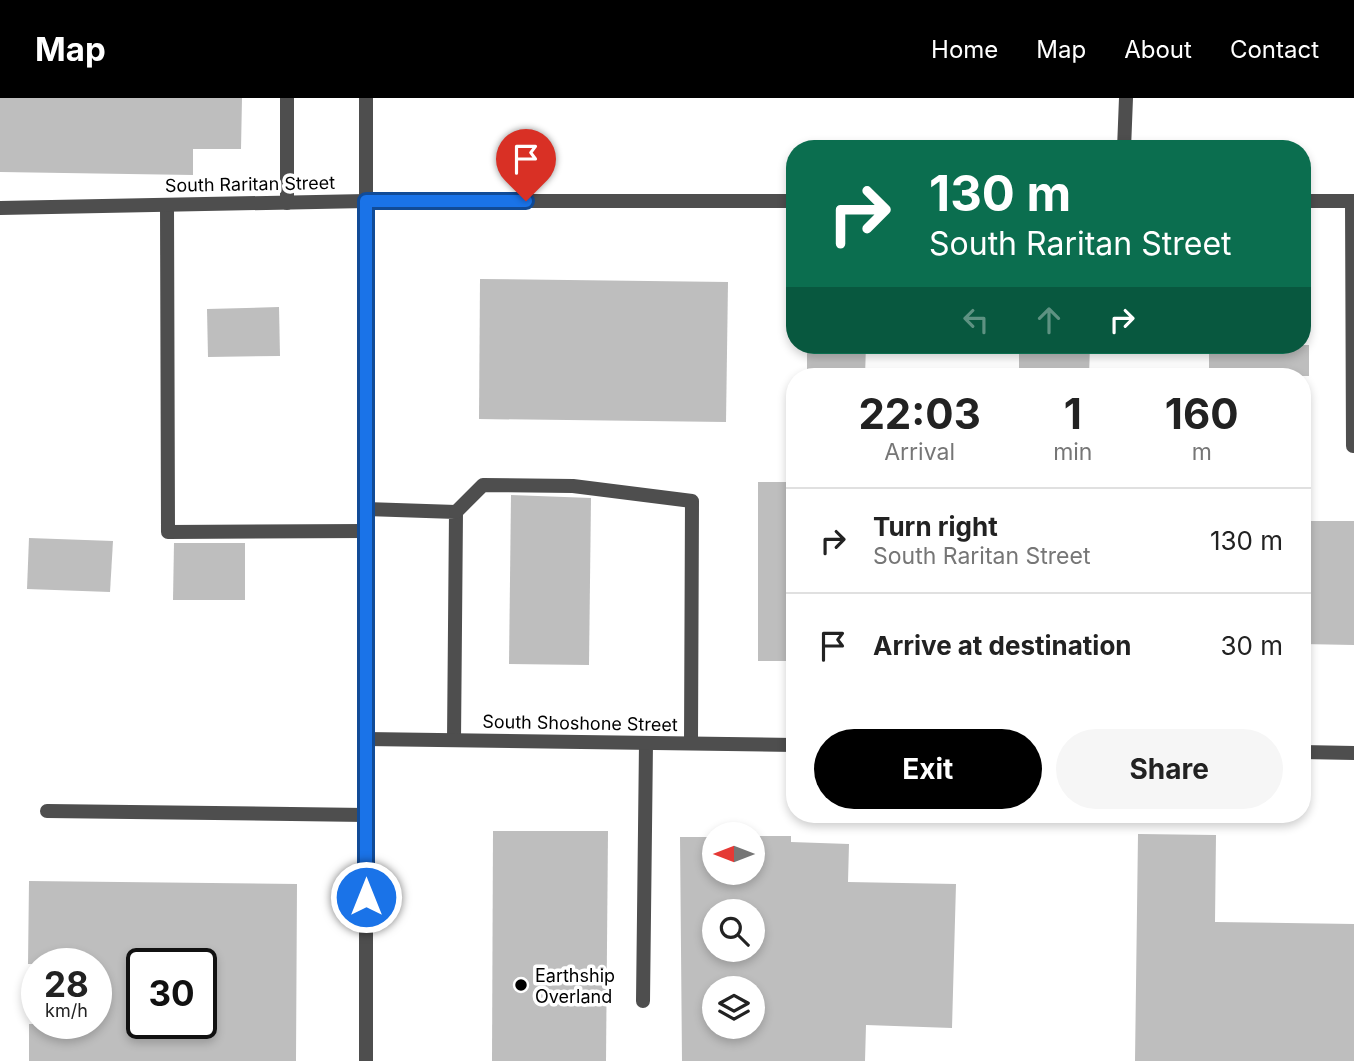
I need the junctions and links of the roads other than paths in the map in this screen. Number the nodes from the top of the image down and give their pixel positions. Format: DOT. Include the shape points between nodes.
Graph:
graph roads {
  1 [pos="287,98"];
  2 [pos="366,98"];
  3 [pos="1126,98"];
  4 [pos="1124,140"];
  5 [pos="366,201"];
  6 [pos="786,201"];
  7 [pos="1311,201"];
  8 [pos="1353,201"];
  9 [pos="287,202"];
  10 [pos="167,205"];
  11 [pos="0,208"];
  12 [pos="1353,446"];
  13 [pos="366,509"];
  14 [pos="456,512"];
  15 [pos="366,531"];
  16 [pos="366,739"];
  17 [pos="454,740"];
  18 [pos="646,743"];
  19 [pos="691,743"];
  20 [pos="786,745"];
  21 [pos="1311,752"];
  22 [pos="1354,752"];
  23 [pos="47,811"];
  24 [pos="366,815"];
  25 [pos="643,1001"];
  26 [pos="366,1061"];
  1 -- 9 [label="street"];
  2 -- 5 [label="street"];
  3 -- 4 [label="street"];
  5 -- 6 [label="street, South Raritan Street"];
  5 -- 9 [label="street, South Raritan Street"];
  5 -- 13 [label="street"];
  7 -- 8 [label="street"];
  8 -- 12 [label="street"];
  9 -- 10 [label="street, South Raritan Street"];
  10 -- 11 [label="street, South Raritan Street"];
  10 -- 15 [label="street" via="168,531"];
  13 -- 14 [label="street"];
  13 -- 15 [label="street"];
  14 -- 17 [label="street"];
  14 -- 19 [label="street" via="483,485 573,486 692,501"];
  15 -- 16 [label="street"];
  16 -- 17 [label="street, South Shoshone Street"];
  16 -- 24 [label="street"];
  17 -- 18 [label="street, South Shoshone Street"];
  18 -- 19 [label="street, South Shoshone Street"];
  18 -- 25 [label="street"];
  19 -- 20 [label="street, South Shoshone Street"];
  21 -- 22 [label="street"];
  23 -- 24 [label="street"];
  24 -- 26 [label="street"];
}
